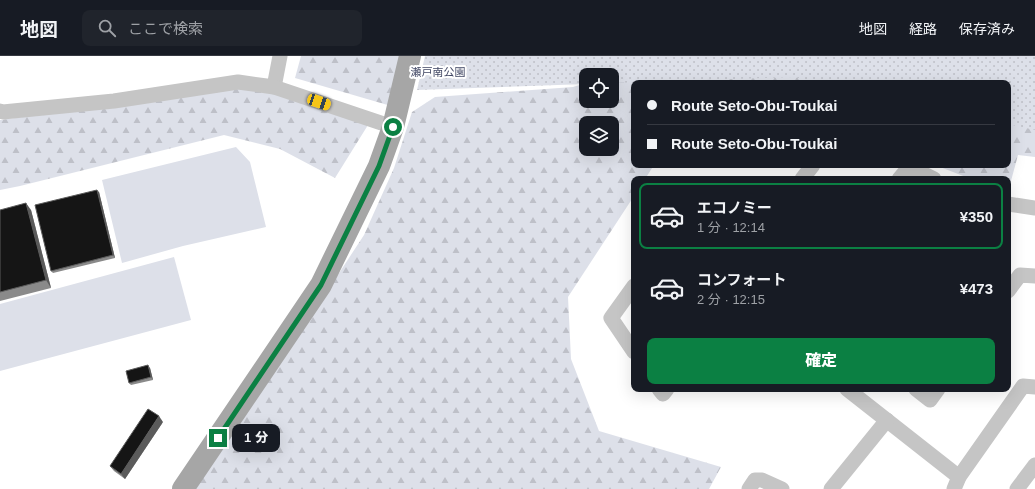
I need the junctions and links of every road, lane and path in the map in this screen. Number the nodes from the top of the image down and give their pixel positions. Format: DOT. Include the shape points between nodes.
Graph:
graph roads {
  1 [pos="280,56"];
  2 [pos="410,56"];
  3 [pos="274,87"];
  4 [pos="0,111"];
  5 [pos="393,127"];
  6 [pos="905,170"];
  7 [pos="924,176"];
  8 [pos="1011,204"];
  9 [pos="1035,208"];
  10 [pos="1035,276"];
  11 [pos="1011,287"];
  12 [pos="631,290"];
  13 [pos="631,348"];
  14 [pos="1035,387"];
  15 [pos="851,392"];
  16 [pos="920,392"];
  17 [pos="936,392"];
  18 [pos="887,420"];
  19 [pos="1035,465"];
  20 [pos="956,483"];
  21 [pos="183,489"];
  22 [pos="749,489"];
  23 [pos="782,489"];
  24 [pos="831,489"];
  25 [pos="1017,489"];
  1 -- 3 [label="street"];
  2 -- 5 [label="main road"];
  3 -- 4 [label="street" via="238,82 114,100"];
  3 -- 5 [label="street"];
  5 -- 21 [label="main road" via="379,166 321,285"];
  6 -- 7 [label="street"];
  8 -- 9 [label="street"];
  10 -- 11 [label="street" via="1020,274"];
  12 -- 13 [label="street" via="610,318"];
  14 -- 20 [label="street" via="1023,386"];
  15 -- 18 [label="street"];
  16 -- 17 [label="street" via="930,400"];
  18 -- 20 [label="street"];
  18 -- 24 [label="street"];
  19 -- 25 [label="street"];
  22 -- 23 [label="street" via="755,480 762,480"];
}
